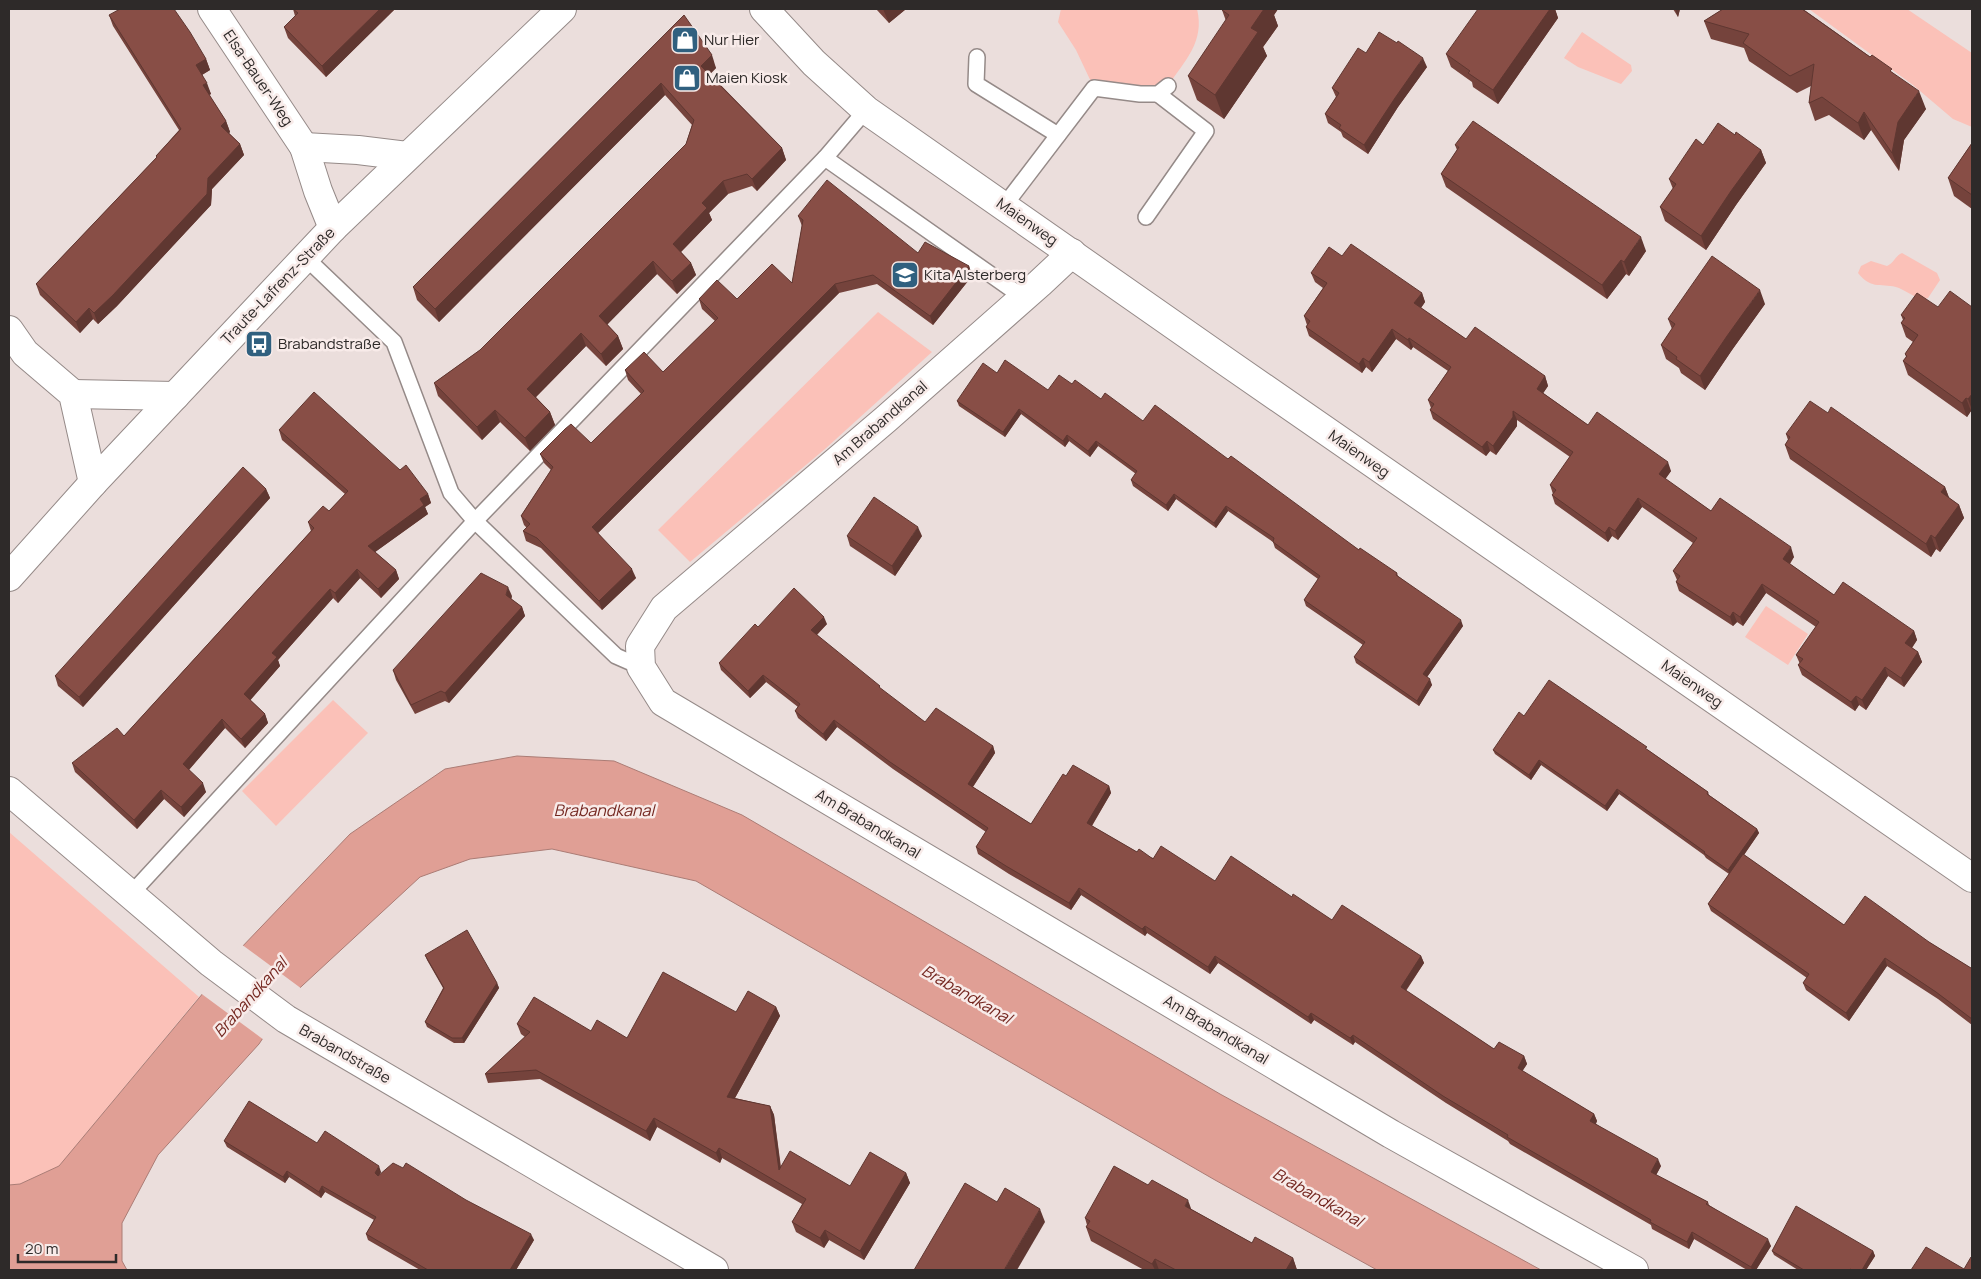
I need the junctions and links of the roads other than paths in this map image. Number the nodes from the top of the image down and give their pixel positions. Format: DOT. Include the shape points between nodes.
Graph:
graph roads {
  1 [pos="212,9"];
  2 [pos="562,9"];
  3 [pos="764,9"];
  4 [pos="976,57"];
  5 [pos="866,110"];
  6 [pos="1058,135"];
  7 [pos="304,148"];
  8 [pos="408,156"];
  9 [pos="825,158"];
  10 [pos="1004,206"];
  11 [pos="1146,217"];
  12 [pos="333,228"];
  13 [pos="1072,253"];
  14 [pos="305,257"];
  15 [pos="1024,298"];
  16 [pos="9,330"];
  17 [pos="73,394"];
  18 [pos="175,396"];
  19 [pos="93,483"];
  20 [pos="476,521"];
  21 [pos="9,577"];
  22 [pos="640,667"];
  23 [pos="9,791"];
  24 [pos="1972,878"];
  25 [pos="130,895"];
  26 [pos="714,1270"];
  27 [pos="1634,1270"];
  1 -- 7 [label="street, Elsa-Bauer-Weg"];
  2 -- 8 [label="street, Traute-Lafrenz-Straße"];
  3 -- 5 [label="street, Maienweg" via="814,63"];
  4 -- 6 [label="lane" via="976,84"];
  5 -- 9 [label="lane"];
  5 -- 10 [label="street, Maienweg"];
  6 -- 10 [label="lane"];
  6 -- 11 [label="lane" via="1094,88 1140,94 1163,90 1206,131"];
  7 -- 8 [label="street"];
  7 -- 12 [label="street, Elsa-Bauer-Weg"];
  8 -- 12 [label="street, Traute-Lafrenz-Straße"];
  9 -- 15 [label="lane"];
  9 -- 20 [label="lane"];
  10 -- 13 [label="street, Maienweg"];
  12 -- 14 [label="street, Traute-Lafrenz-Straße"];
  13 -- 15 [label="street, Am Brabandkanal"];
  13 -- 24 [label="street, Maienweg"];
  14 -- 18 [label="street, Traute-Lafrenz-Straße"];
  14 -- 20 [label="lane" via="394,342 451,493"];
  15 -- 22 [label="street, Am Brabandkanal" via="664,608 640,646"];
  16 -- 17 [label="street" via="25,353"];
  17 -- 18 [label="street"];
  17 -- 19 [label="street"];
  18 -- 19 [label="street, Traute-Lafrenz-Straße"];
  19 -- 21 [label="street, Traute-Lafrenz-Straße"];
  20 -- 22 [label="lane" via="616,656"];
  20 -- 25 [label="lane"];
  22 -- 27 [label="street, Am Brabandkanal" via="663,702 1391,1134"];
  23 -- 25 [label="street, Brabandstraße"];
  25 -- 26 [label="street, Brabandstraße" via="211,963 286,1019"];
}
